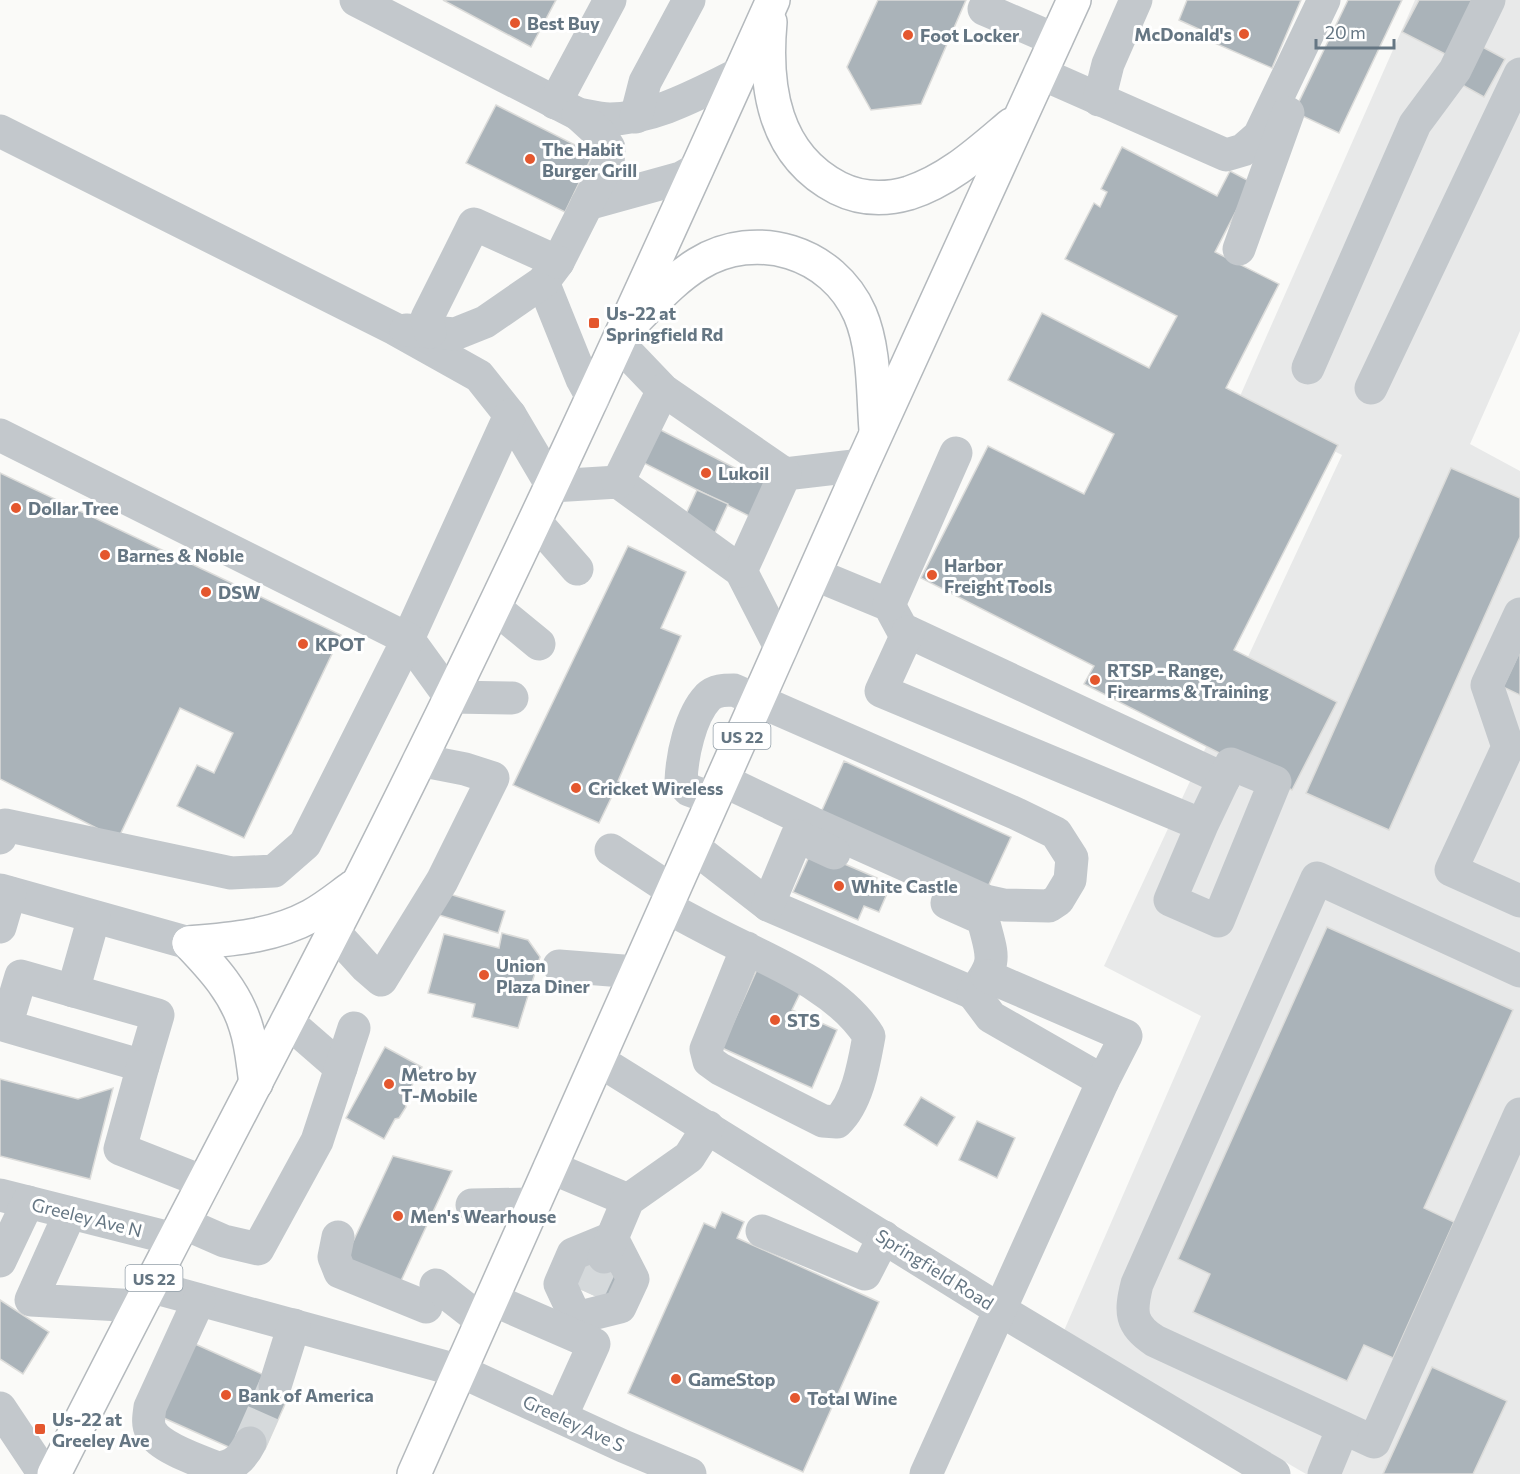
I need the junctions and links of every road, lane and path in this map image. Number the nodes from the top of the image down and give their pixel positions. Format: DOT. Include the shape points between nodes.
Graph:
graph roads {
  1 [pos="356,0"];
  2 [pos="610,0"];
  3 [pos="689,0"];
  4 [pos="1074,0"];
  5 [pos="1136,0"];
  6 [pos="1324,0"];
  7 [pos="1340,0"];
  8 [pos="1489,0"];
  9 [pos="773,1"];
  10 [pos="984,9"];
  11 [pos="1056,40"];
  12 [pos="741,73"];
  13 [pos="1040,73"];
  14 [pos="1520,74"];
  15 [pos="1098,100"];
  16 [pos="567,109"];
  17 [pos="636,117"];
  18 [pos="1018,120"];
  19 [pos="0,131"];
  20 [pos="697,169"];
  21 [pos="587,204"];
  22 [pos="1239,249"];
  23 [pos="550,272"];
  24 [pos="395,329"];
  25 [pos="430,332"];
  26 [pos="621,336"];
  27 [pos="1308,368"];
  28 [pos="1371,388"];
  29 [pos="663,390"];
  30 [pos="593,399"];
  31 [pos="510,415"];
  32 [pos="877,432"];
  33 [pos="0,435"];
  34 [pos="956,453"];
  35 [pos="862,465"];
  36 [pos="785,474"];
  37 [pos="618,482"];
  38 [pos="552,486"];
  39 [pos="535,521"];
  40 [pos="577,569"];
  41 [pos="741,571"];
  42 [pos="814,573"];
  43 [pos="889,605"];
  44 [pos="494,607"];
  45 [pos="1520,614"];
  46 [pos="908,632"];
  47 [pos="408,639"];
  48 [pos="539,644"];
  49 [pos="781,649"];
  50 [pos="450,697"];
  51 [pos="512,698"];
  52 [pos="758,699"];
  53 [pos="419,760"];
  54 [pos="1224,778"];
  55 [pos="718,789"];
  56 [pos="1202,825"];
  57 [pos="0,838"];
  58 [pos="692,846"];
  59 [pos="610,850"];
  60 [pos="359,882"];
  61 [pos="5,892"];
  62 [pos="669,899"];
  63 [pos="1520,901"];
  64 [pos="768,905"];
  65 [pos="94,917"];
  66 [pos="0,927"];
  67 [pos="333,931"];
  68 [pos="189,943"];
  69 [pos="747,948"];
  70 [pos="559,966"];
  71 [pos="1520,971"];
  72 [pos="636,972"];
  73 [pos="980,984"];
  74 [pos="74,991"];
  75 [pos="288,1021"];
  76 [pos="354,1028"];
  77 [pos="598,1060"];
  78 [pos="143,1066"];
  79 [pos="342,1068"];
  80 [pos="1103,1081"];
  81 [pos="256,1083"];
  82 [pos="1520,1114"];
  83 [pos="708,1127"];
  84 [pos="550,1167"];
  85 [pos="204,1182"];
  86 [pos="14,1198"];
  87 [pos="628,1200"];
  88 [pos="533,1204"];
  89 [pos="472,1205"];
  90 [pos="70,1213"];
  91 [pos="178,1231"];
  92 [pos="762,1231"];
  93 [pos="338,1237"];
  94 [pos="884,1237"];
  95 [pos="0,1261"];
  96 [pos="589,1290"];
  97 [pos="144,1296"];
  98 [pos="199,1299"];
  99 [pos="487,1310"];
  100 [pos="1000,1310"];
  101 [pos="294,1325"];
  102 [pos="460,1371"];
  103 [pos="275,1386"];
  104 [pos="0,1408"];
  105 [pos="561,1417"];
  106 [pos="1343,1428"];
  107 [pos="250,1443"];
  108 [pos="1255,1469"];
  109 [pos="44,1474"];
  110 [pos="54,1474"];
  111 [pos="414,1474"];
  112 [pos="690,1474"];
  113 [pos="926,1474"];
  114 [pos="1324,1474"];
  1 -- 16 [label="street"];
  2 -- 16 [label="street"];
  3 -- 17 [label="street" via="645,82"];
  4 -- 11 [label="highway, US 22"];
  5 -- 15 [label="street" via="1107,64"];
  6 -- 15 [label="street" via="1270,116 1259,136 1243,150 1226,155"];
  7 -- 22 [label="street" via="1286,117"];
  8 -- 27 [label="street" via="1455,70 1415,124"];
  9 -- 12 [label="highway, US 22"];
  9 -- 18 [label="highway" via="769,52 778,120 792,149 808,169 844,191 873,198 907,194 957,170"];
  10 -- 11 [label="street"];
  11 -- 13 [label="highway, US 22"];
  12 -- 17 [label="street" via="672,106"];
  12 -- 20 [label="highway, US 22"];
  13 -- 15 [label="street"];
  13 -- 18 [label="highway, US 22"];
  14 -- 28 [label="street"];
  16 -- 17 [label="street" via="609,119"];
  16 -- 21 [label="street" via="601,135 609,148 608,163"];
  18 -- 32 [label="highway, US 22"];
  19 -- 24 [label="street"];
  20 -- 21 [label="street" via="681,178"];
  20 -- 26 [label="highway, US 22"];
  21 -- 23 [label="street"];
  23 -- 25 [label="street" via="485,322 455,334"];
  23 -- 25 [label="street" via="474,224 427,318"];
  23 -- 30 [label="street" via="582,379"];
  24 -- 25 [label="street"];
  24 -- 31 [label="street" via="479,376"];
  26 -- 29 [label="street"];
  26 -- 30 [label="highway, US 22"];
  26 -- 32 [label="highway" via="684,274 716,255 766,247 801,255 830,273 847,291 860,314 868,346"];
  29 -- 36 [label="street"];
  29 -- 37 [label="street"];
  30 -- 38 [label="highway, US 22"];
  31 -- 38 [label="street"];
  31 -- 47 [label="street"];
  32 -- 35 [label="highway, US 22"];
  33 -- 47 [label="street"];
  34 -- 43 [label="street"];
  35 -- 36 [label="street"];
  35 -- 42 [label="highway, US 22"];
  36 -- 41 [label="street"];
  37 -- 38 [label="street"];
  37 -- 41 [label="street"];
  38 -- 39 [label="highway, US 22"];
  39 -- 40 [label="street"];
  39 -- 44 [label="highway, US 22"];
  41 -- 49 [label="street"];
  42 -- 43 [label="street"];
  42 -- 49 [label="highway, US 22"];
  43 -- 46 [label="street" via="902,629"];
  44 -- 48 [label="street"];
  44 -- 50 [label="highway, US 22"];
  45 -- 63 [label="street" via="1487,685 1508,747 1451,870"];
  46 -- 54 [label="street"];
  46 -- 56 [label="street" via="881,691"];
  47 -- 50 [label="street"];
  47 -- 57 [label="street" via="305,844 274,871 231,873 5,825"];
  49 -- 52 [label="highway, US 22"];
  50 -- 51 [label="street"];
  50 -- 53 [label="highway, US 22"];
  52 -- 55 [label="highway, US 22"];
  52 -- 55 [label="street" via="734,690 720,690 700,708 684,753 681,781 689,790"];
  52 -- 55 [label="street" via="1056,833 1072,858 1070,880 1058,900 1049,906 986,901 812,823"];
  53 -- 60 [label="highway, US 22"];
  53 -- 67 [label="street" via="493,778 442,881 381,980"];
  54 -- 56 [label="street"];
  54 -- 56 [label="street" via="1232,764 1275,782 1218,921 1170,900"];
  55 -- 58 [label="highway, US 22"];
  58 -- 62 [label="highway, US 22"];
  58 -- 64 [label="street"];
  59 -- 62 [label="street"];
  60 -- 67 [label="highway, US 22"];
  60 -- 68 [label="highway" via="312,915 278,930 244,938"];
  61 -- 65 [label="street"];
  61 -- 66 [label="street"];
  62 -- 69 [label="street"];
  62 -- 72 [label="highway, US 22"];
  64 -- 73 [label="street"];
  64 -- 73 [label="street" via="797,836 983,919 993,961"];
  65 -- 68 [label="street"];
  65 -- 74 [label="street"];
  67 -- 75 [label="highway, US 22"];
  68 -- 81 [label="highway" via="217,972 241,1012"];
  69 -- 69 [label="street" via="706,1048 709,1061 823,1121 837,1122 862,1074 869,1036 860,1021 814,984"];
  70 -- 72 [label="street"];
  71 -- 106 [label="street" via="1317,878 1137,1284 1133,1319 1142,1333"];
  72 -- 77 [label="highway, US 22"];
  73 -- 80 [label="street" via="991,1017"];
  73 -- 80 [label="street" via="1126,1036"];
  74 -- 78 [label="street" via="158,1015"];
  74 -- 78 [label="street" via="21,976 6,1026"];
  75 -- 79 [label="street"];
  75 -- 81 [label="highway, US 22"];
  76 -- 79 [label="street"];
  77 -- 83 [label="street, Springfield Road"];
  77 -- 84 [label="highway, US 22"];
  78 -- 85 [label="street" via="120,1149"];
  79 -- 91 [label="street, Greeley Ave N" via="317,1141 258,1249"];
  80 -- 100 [label="street"];
  81 -- 85 [label="highway, US 22"];
  82 -- 106 [label="street" via="1374,1442"];
  83 -- 87 [label="street" via="689,1157"];
  83 -- 94 [label="street, Springfield Road"];
  84 -- 87 [label="street"];
  84 -- 88 [label="highway, US 22"];
  85 -- 91 [label="highway, US 22"];
  86 -- 90 [label="street, Greeley Ave N"];
  86 -- 95 [label="street"];
  87 -- 96 [label="street"];
  88 -- 89 [label="street"];
  88 -- 99 [label="highway, US 22"];
  90 -- 91 [label="street, Greeley Ave N"];
  90 -- 97 [label="street, Greeley Ave S" via="31,1300"];
  91 -- 97 [label="highway, US 22"];
  92 -- 94 [label="street" via="865,1274"];
  93 -- 99 [label="street" via="334,1257 340,1272"];
  94 -- 100 [label="street, Springfield Road"];
  96 -- 99 [label="street"];
  96 -- 105 [label="street" via="594,1344"];
  97 -- 98 [label="street, Greeley Ave S"];
  97 -- 110 [label="highway, US 22"];
  98 -- 101 [label="street, Greeley Ave S"];
  98 -- 107 [label="street" via="150,1407 148,1423 167,1446 218,1468 238,1461"];
  99 -- 102 [label="highway, US 22"];
  100 -- 108 [label="street, Springfield Road"];
  100 -- 113 [label="street"];
  101 -- 102 [label="street, Greeley Ave S"];
  101 -- 103 [label="street"];
  102 -- 105 [label="street, Greeley Ave S"];
  102 -- 111 [label="highway, US 22"];
  104 -- 109 [label="street"];
  105 -- 112 [label="street, Greeley Ave S"];
  106 -- 114 [label="street"];
}
